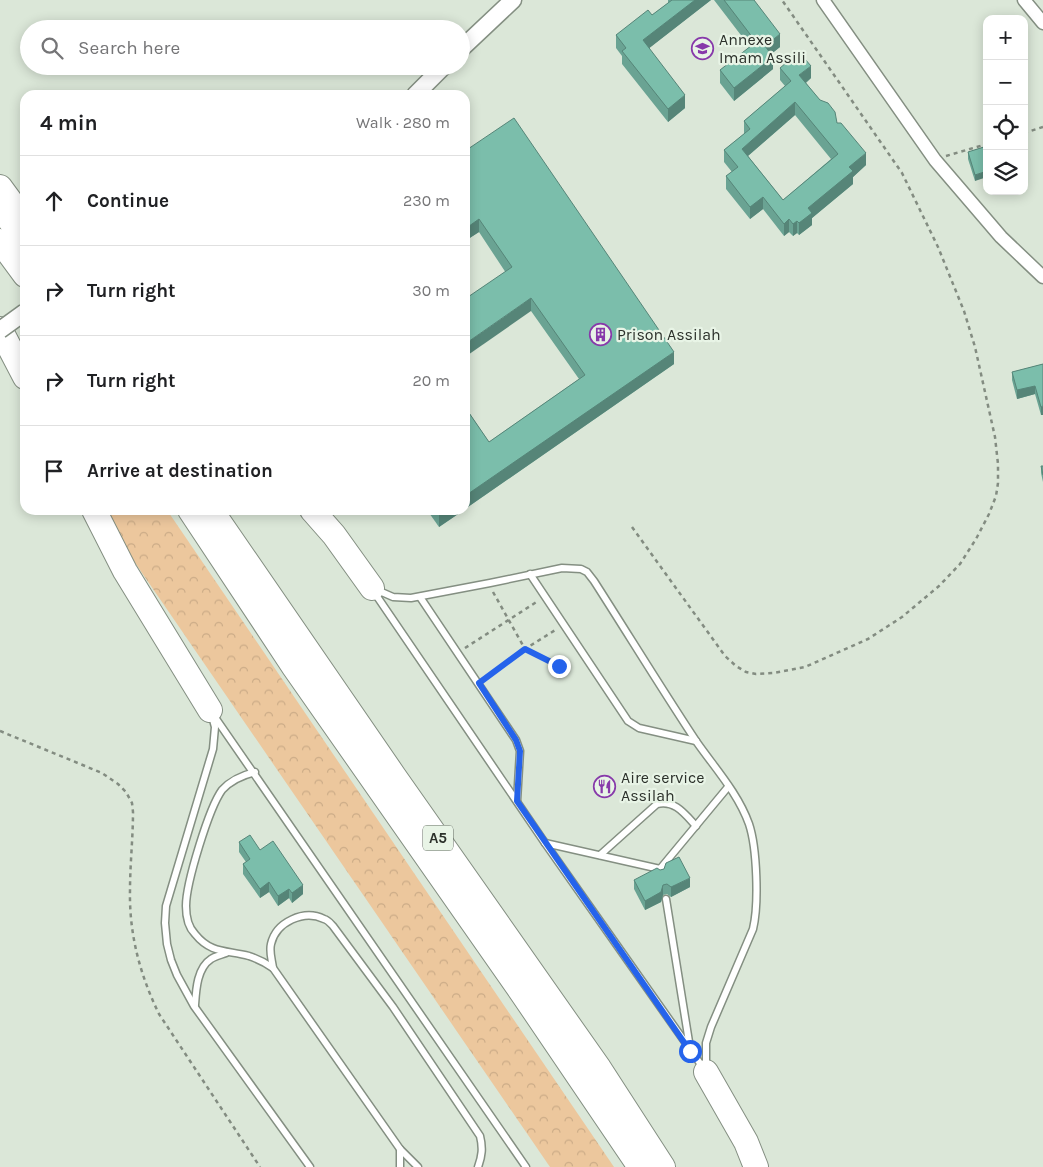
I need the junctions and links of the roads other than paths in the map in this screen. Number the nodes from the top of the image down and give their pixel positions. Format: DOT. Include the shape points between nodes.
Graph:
graph roads {
  1 [pos="513,0"];
  2 [pos="823,0"];
  3 [pos="1024,0"];
  4 [pos="1043,23"];
  5 [pos="470,41"];
  6 [pos="435,75"];
  7 [pos="420,90"];
  8 [pos="0,187"];
  9 [pos="0,207"];
  10 [pos="20,214"];
  11 [pos="20,234"];
  12 [pos="0,242"];
  13 [pos="20,269"];
  14 [pos="1043,277"];
  15 [pos="20,316"];
  16 [pos="0,330"];
  17 [pos="20,368"];
  18 [pos="97,515"];
  19 [pos="193,515"];
  20 [pos="214,515"];
  21 [pos="316,515"];
  22 [pos="530,574"];
  23 [pos="372,588"];
  24 [pos="420,597"];
  25 [pos="210,710"];
  26 [pos="696,741"];
  27 [pos="255,772"];
  28 [pos="728,787"];
  29 [pos="517,801"];
  30 [pos="696,826"];
  31 [pos="545,843"];
  32 [pos="600,855"];
  33 [pos="666,900"];
  34 [pos="226,953"];
  35 [pos="273,968"];
  36 [pos="194,1006"];
  37 [pos="690,1051"];
  38 [pos="706,1072"];
  39 [pos="400,1149"];
  40 [pos="310,1167"];
  41 [pos="400,1167"];
  42 [pos="418,1167"];
  43 [pos="478,1167"];
  44 [pos="526,1167"];
  45 [pos="640,1167"];
  46 [pos="664,1167"];
  47 [pos="756,1167"];
  1 -- 5 [label="street"];
  2 -- 14 [label="street" via="935,160 994,230"];
  3 -- 4 [label="street"];
  6 -- 7 [label="street"];
  8 -- 10 [label="highway"];
  9 -- 11 [label="highway"];
  12 -- 13 [label="highway"];
  15 -- 16 [label="street, bridge"];
  16 -- 17 [label="highway"];
  18 -- 25 [label="highway" via="125,571"];
  19 -- 45 [label="highway, A5" via="294,667"];
  20 -- 46 [label="highway, A5" via="599,1068"];
  21 -- 23 [label="highway"];
  22 -- 24 [label="lane"];
  22 -- 26 [label="lane" via="628,721 639,728"];
  22 -- 26 [label="lane" via="562,568 587,572"];
  23 -- 24 [label="lane" via="394,597"];
  23 -- 29 [label="lane"];
  24 -- 29 [label="lane" via="516,740 520,751"];
  25 -- 27 [label="lane"];
  25 -- 36 [label="lane" via="215,727 213,749 170,894 165,922 171,960"];
  26 -- 28 [label="lane"];
  27 -- 34 [label="lane" via="232,781 216,799 187,897 188,922 193,933 209,947"];
  27 -- 44 [label="lane"];
  28 -- 30 [label="lane"];
  28 -- 38 [label="lane" via="748,822 753,838 757,913 711,1027 706,1043"];
  29 -- 31 [label="lane"];
  30 -- 32 [label="lane" via="660,872"];
  30 -- 32 [label="lane" via="676,806 665,802 656,804"];
  31 -- 32 [label="lane"];
  31 -- 37 [label="lane"];
  33 -- 37 [label="lane"];
  34 -- 35 [label="lane" via="251,956"];
  34 -- 36 [label="lane" via="209,960 204,967 197,983"];
  35 -- 39 [label="lane"];
  35 -- 43 [label="lane" via="271,944 279,928 302,916 313,915 334,926 477,1131 482,1146"];
  36 -- 40 [label="lane"];
  37 -- 38 [label="lane"];
  38 -- 47 [label="highway" via="746,1142"];
  39 -- 41 [label="lane"];
  39 -- 42 [label="lane"];
}
